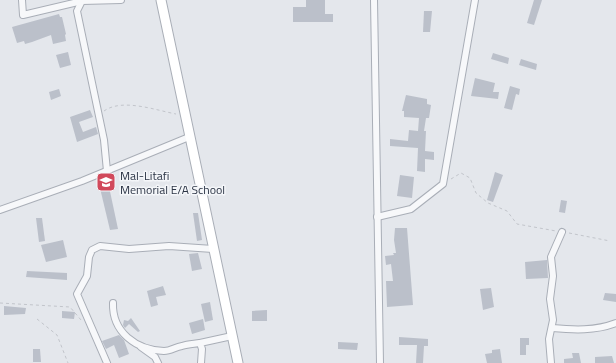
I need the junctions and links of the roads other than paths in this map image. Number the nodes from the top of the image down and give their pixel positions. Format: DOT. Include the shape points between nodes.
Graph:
graph roads {
  1 [pos="22,0"];
  2 [pos="121,0"];
  3 [pos="161,0"];
  4 [pos="374,0"];
  5 [pos="475,0"];
  6 [pos="82,1"];
  7 [pos="189,137"];
  8 [pos="107,170"];
  9 [pos="0,210"];
  10 [pos="377,217"];
  11 [pos="562,232"];
  12 [pos="213,249"];
  13 [pos="113,303"];
  14 [pos="616,323"];
  15 [pos="552,328"];
  16 [pos="232,336"];
  17 [pos="200,343"];
  18 [pos="141,346"];
  19 [pos="107,363"];
  20 [pos="158,363"];
  21 [pos="201,363"];
  22 [pos="238,363"];
  23 [pos="380,363"];
  24 [pos="551,363"];
  1 -- 6 [label="street" via="23,15"];
  2 -- 6 [label="street"];
  3 -- 7 [label="main road"];
  4 -- 10 [label="street"];
  5 -- 10 [label="street" via="443,184 411,209"];
  6 -- 8 [label="street" via="77,11 78,18 99,115"];
  7 -- 8 [label="street"];
  7 -- 12 [label="main road"];
  8 -- 9 [label="street"];
  10 -- 23 [label="street"];
  11 -- 15 [label="street" via="551,257"];
  12 -- 16 [label="main road"];
  12 -- 19 [label="street" via="169,246 128,249 100,246 92,250 87,276 76,294"];
  13 -- 18 [label="street" via="113,312 120,329 134,344"];
  14 -- 15 [label="street" via="604,328 577,331"];
  15 -- 24 [label="street" via="549,339"];
  16 -- 17 [label="street"];
  16 -- 22 [label="main road"];
  17 -- 18 [label="street" via="164,351"];
  17 -- 21 [label="street"];
  18 -- 20 [label="street" via="155,357"];
}
